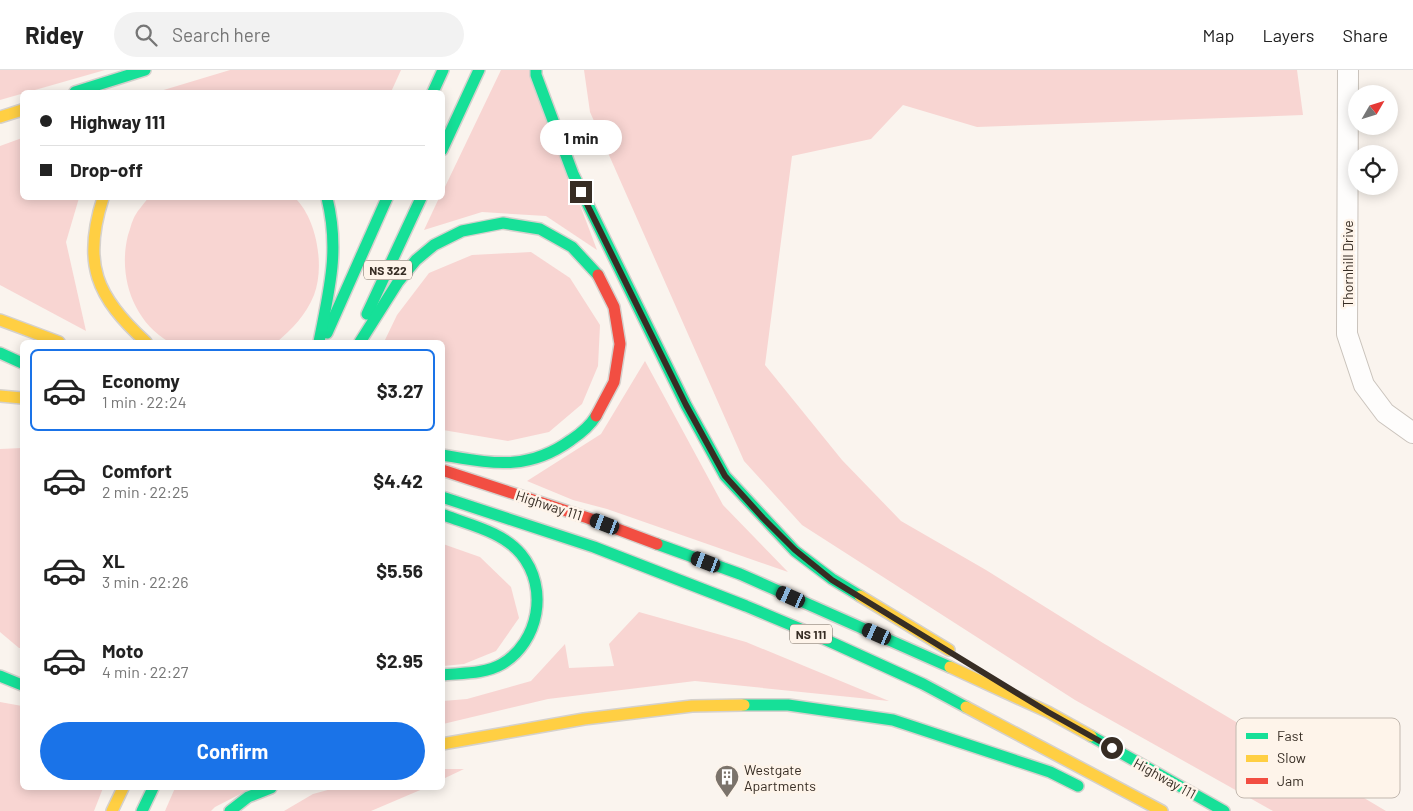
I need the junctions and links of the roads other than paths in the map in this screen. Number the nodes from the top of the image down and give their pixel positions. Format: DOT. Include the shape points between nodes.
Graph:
graph roads {
  1 [pos="145,70"];
  2 [pos="443,70"];
  3 [pos="479,70"];
  4 [pos="536,70"];
  5 [pos="1348,70"];
  6 [pos="81,90"];
  7 [pos="434,90"];
  8 [pos="20,111"];
  9 [pos="0,117"];
  10 [pos="445,144"];
  11 [pos="102,200"];
  12 [pos="327,200"];
  13 [pos="386,200"];
  14 [pos="420,200"];
  15 [pos="0,320"];
  16 [pos="54,340"];
  17 [pos="143,340"];
  18 [pos="319,340"];
  19 [pos="323,340"];
  20 [pos="355,340"];
  21 [pos="361,340"];
  22 [pos="0,353"];
  23 [pos="20,362"];
  24 [pos="0,396"];
  25 [pos="20,398"];
  26 [pos="1413,433"];
  27 [pos="445,455"];
  28 [pos="445,471"];
  29 [pos="445,498"];
  30 [pos="445,515"];
  31 [pos="959,656"];
  32 [pos="976,667"];
  33 [pos="445,675"];
  34 [pos="0,676"];
  35 [pos="20,684"];
  36 [pos="1048,712"];
  37 [pos="445,743"];
  38 [pos="122,790"];
  39 [pos="152,790"];
  40 [pos="266,790"];
  41 [pos="1085,790"];
  42 [pos="112,811"];
  43 [pos="142,811"];
  44 [pos="230,811"];
  45 [pos="1162,811"];
  46 [pos="1224,811"];
  1 -- 6 [label="main road"];
  2 -- 7 [label="main road"];
  3 -- 10 [label="main road"];
  4 -- 31 [label="main road" via="573,174 686,405 725,476 795,550 832,580"];
  5 -- 26 [label="street, Thornhill Drive" via="1347,334 1364,385 1385,413"];
  8 -- 9 [label="main road"];
  11 -- 17 [label="main road" via="93,235 96,273 113,310 127,328"];
  12 -- 18 [label="main road" via="334,230 334,261"];
  13 -- 19 [label="main road, NS 322"];
  14 -- 20 [label="main road, NS 322"];
  15 -- 16 [label="main road"];
  21 -- 27 [label="main road" via="411,264 443,240 473,227 496,222 536,227 572,247 588,262 610,296 620,343 612,388 588,427 561,447 527,461 508,464"];
  22 -- 23 [label="main road"];
  24 -- 25 [label="main road"];
  28 -- 36 [label="main road, Highway 111 / NS 111" via="588,518 740,574"];
  29 -- 45 [label="main road, Highway 111 / NS 111" via="594,547 822,638 923,684"];
  30 -- 33 [label="main road" via="498,537 521,555 534,577 538,607 530,635 502,664"];
  32 -- 36 [label="main road"];
  34 -- 35 [label="main road"];
  36 -- 46 [label="main road, Highway 111 / NS 111"];
  37 -- 41 [label="main road" via="647,711 692,706 788,705 893,720 1050,772"];
  38 -- 42 [label="main road"];
  39 -- 43 [label="main road"];
  40 -- 44 [label="main road" via="248,797"];
}
